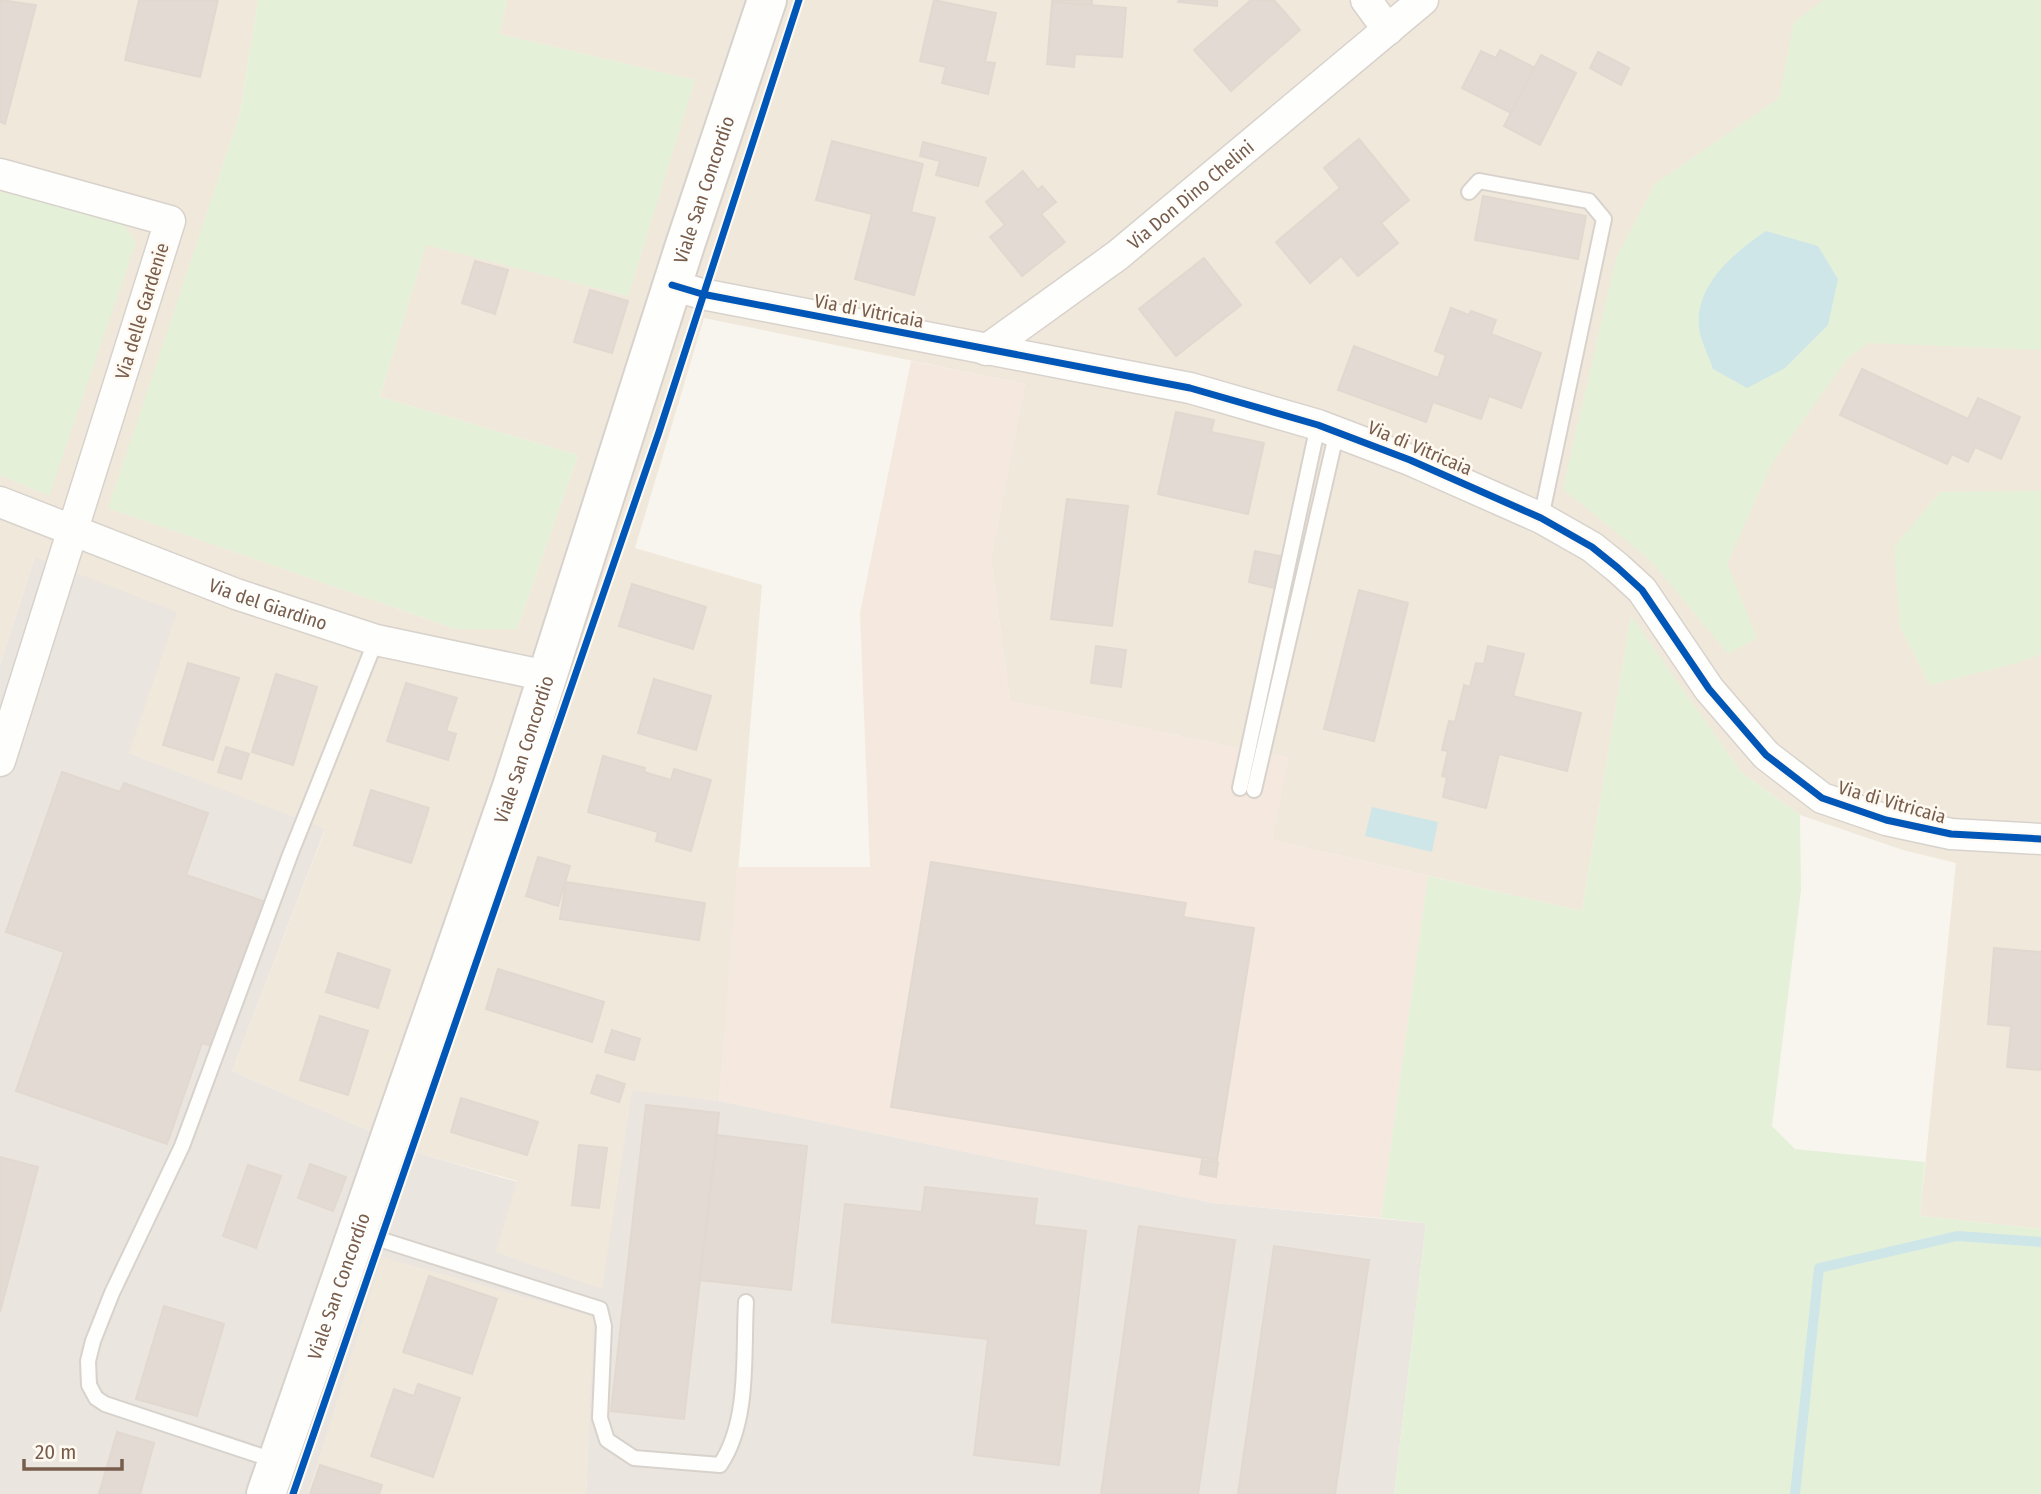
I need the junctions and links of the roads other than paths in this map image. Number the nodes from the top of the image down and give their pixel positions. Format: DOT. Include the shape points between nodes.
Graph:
graph roads {
  1 [pos="767,0"];
  2 [pos="1366,0"];
  3 [pos="1423,0"];
  4 [pos="1388,30"];
  5 [pos="0,174"];
  6 [pos="1469,192"];
  7 [pos="672,285"];
  8 [pos="986,350"];
  9 [pos="1327,428"];
  10 [pos="0,502"];
  11 [pos="1541,518"];
  12 [pos="74,530"];
  13 [pos="376,640"];
  14 [pos="547,676"];
  15 [pos="0,761"];
  16 [pos="1247,789"];
  17 [pos="2041,839"];
  18 [pos="359,1229"];
  19 [pos="746,1302"];
  20 [pos="272,1478"];
  1 -- 7 [label="main road, Viale San Concordio"];
  2 -- 4 [label="street"];
  3 -- 4 [label="street, Via Don Dino Chelini"];
  4 -- 8 [label="street, Via Don Dino Chelini" via="1118,255"];
  5 -- 12 [label="street, Via delle Gardenie" via="170,221"];
  6 -- 11 [label="lane" via="1479,181 1590,201 1604,219"];
  7 -- 8 [label="street, Via di Vitricaia"];
  7 -- 14 [label="main road, Viale San Concordio"];
  8 -- 9 [label="street, Via di Vitricaia" via="1190,388"];
  9 -- 11 [label="street, Via di Vitricaia"];
  9 -- 16 [label="lane"];
  10 -- 12 [label="street, Via del Giardino"];
  11 -- 17 [label="street, Via di Vitricaia" via="1592,547 1642,590 1709,689 1758,746 1822,798 1886,820 1951,834"];
  12 -- 13 [label="street, Via del Giardino" via="236,594"];
  12 -- 15 [label="street"];
  13 -- 14 [label="street, Via del Giardino"];
  13 -- 20 [label="lane" via="182,1146 112,1293 88,1361 89,1385 105,1404"];
  14 -- 18 [label="main road, Viale San Concordio"];
  18 -- 19 [label="lane" via="600,1309 604,1326 600,1418 607,1440 634,1458 720,1465 731,1449 740,1404"];
  18 -- 20 [label="main road, Viale San Concordio"];
}
